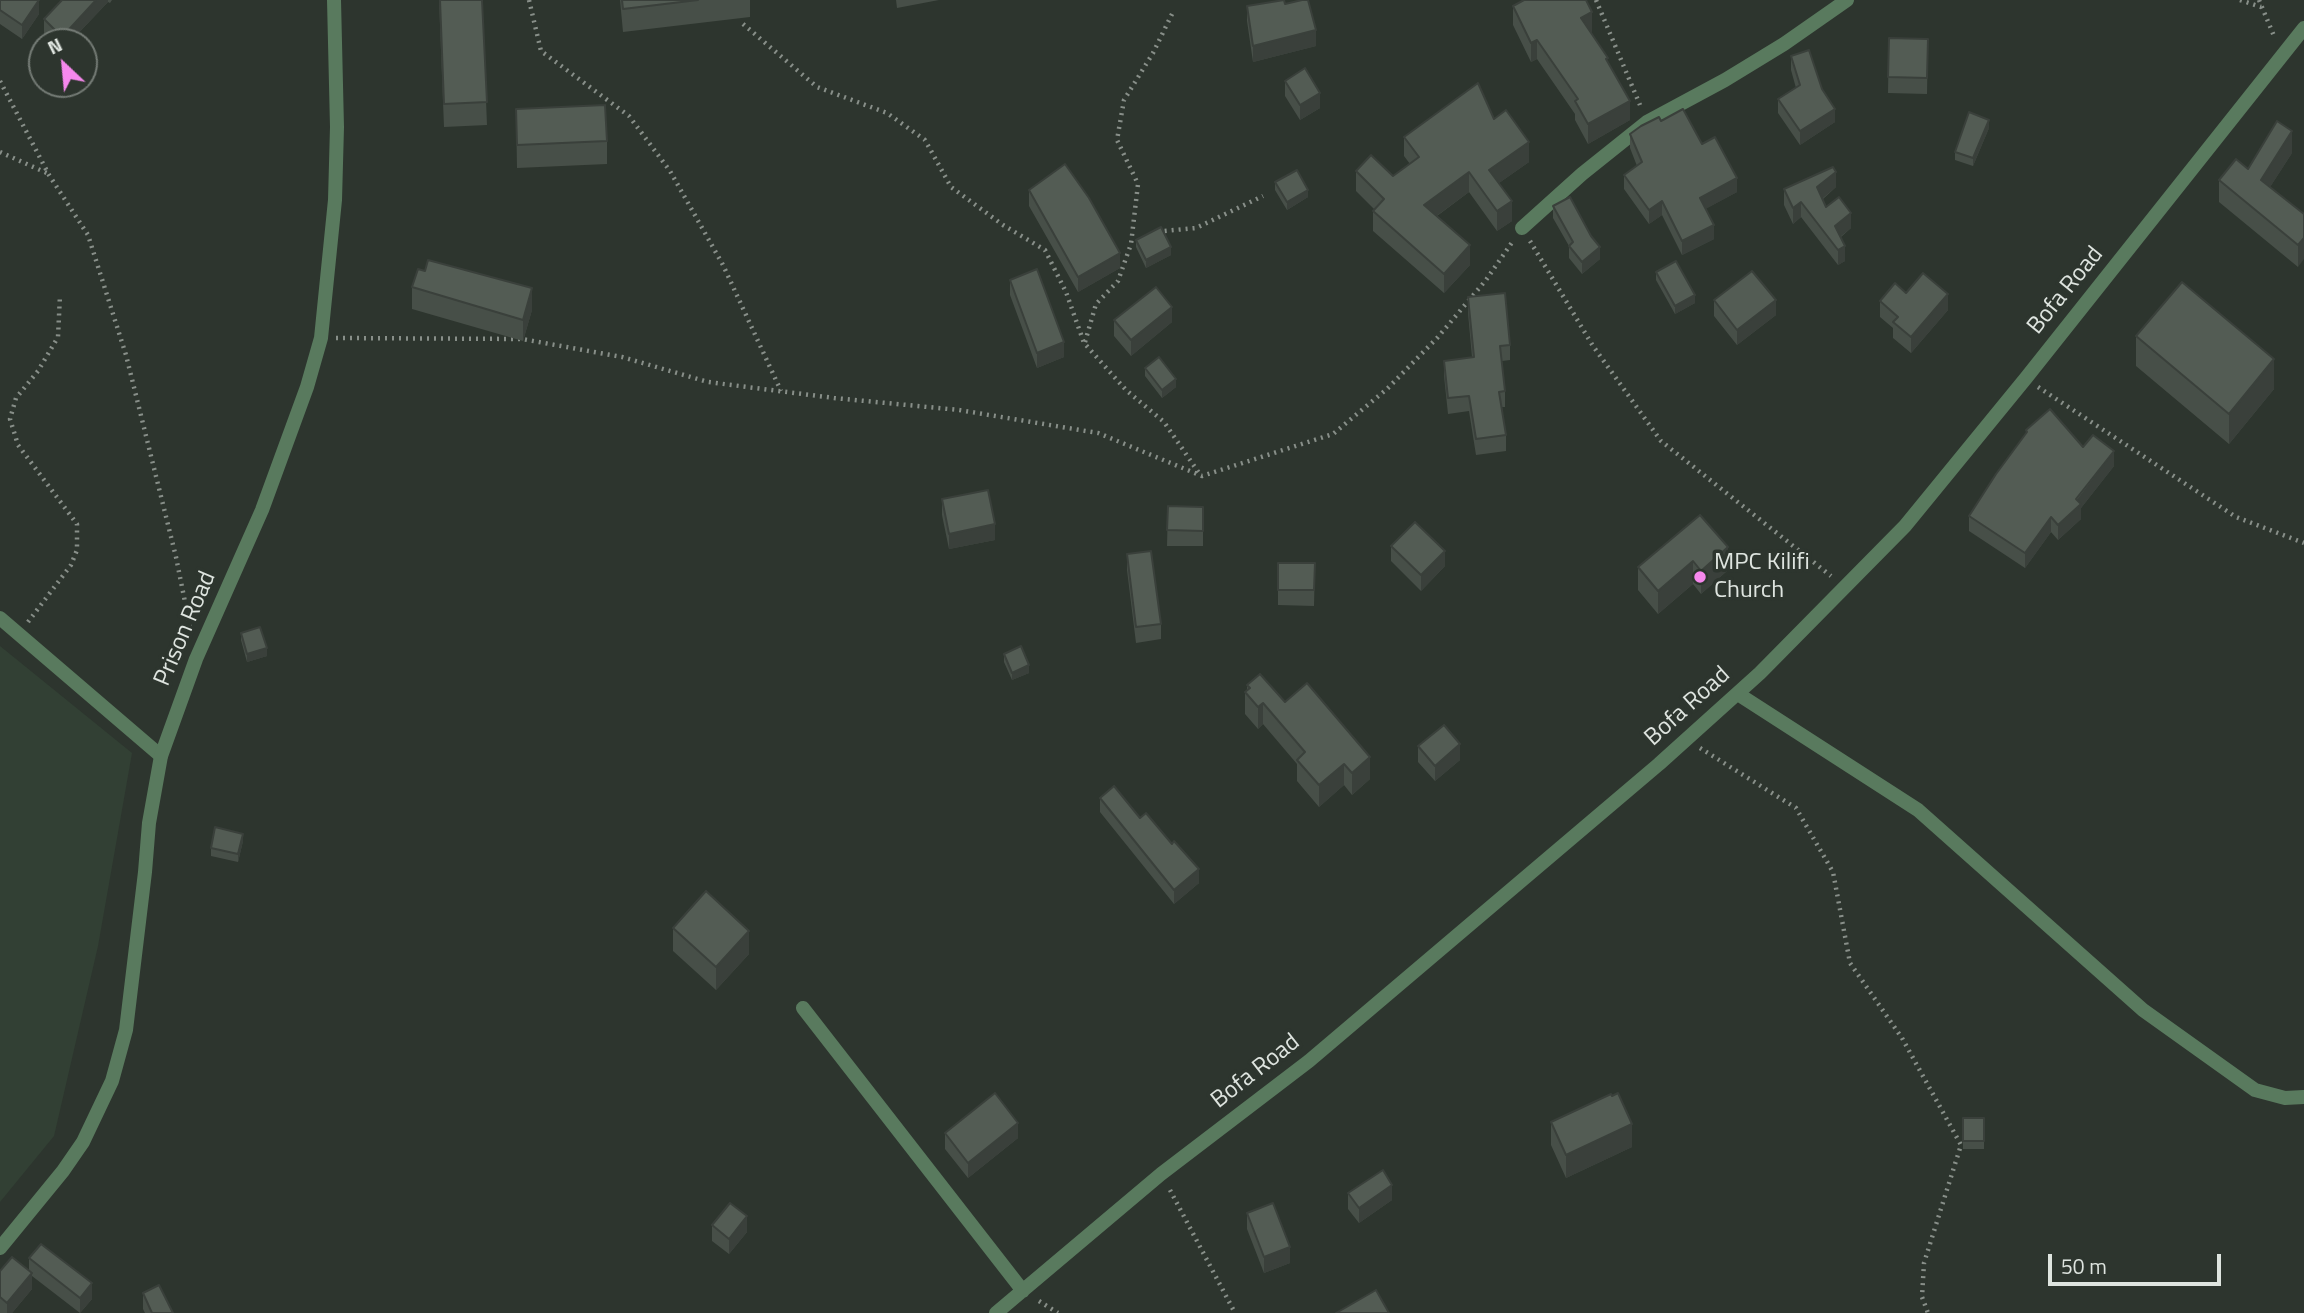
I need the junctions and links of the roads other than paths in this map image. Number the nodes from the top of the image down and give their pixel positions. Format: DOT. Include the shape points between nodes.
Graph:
graph roads {
  1 [pos="334,0"];
  2 [pos="1847,0"];
  3 [pos="2304,28"];
  4 [pos="1522,228"];
  5 [pos="0,618"];
  6 [pos="1738,694"];
  7 [pos="161,756"];
  8 [pos="803,1008"];
  9 [pos="2304,1097"];
  10 [pos="0,1248"];
  11 [pos="1023,1291"];
  12 [pos="996,1313"];
  1 -- 7 [label="street, Prison Road" via="335,200 321,338 262,510 196,659"];
  2 -- 4 [label="street" via="1725,80 1647,122"];
  3 -- 6 [label="street, Bofa Road" via="1905,526"];
  5 -- 7 [label="street"];
  6 -- 9 [label="street" via="1918,810 2143,1010 2255,1090 2285,1098"];
  6 -- 11 [label="street, Bofa Road" via="1309,1061 1161,1174"];
  7 -- 10 [label="street, Prison Road" via="126,1030 112,1081 83,1142"];
  8 -- 11 [label="street"];
  11 -- 12 [label="street, Bofa Road"];
}
